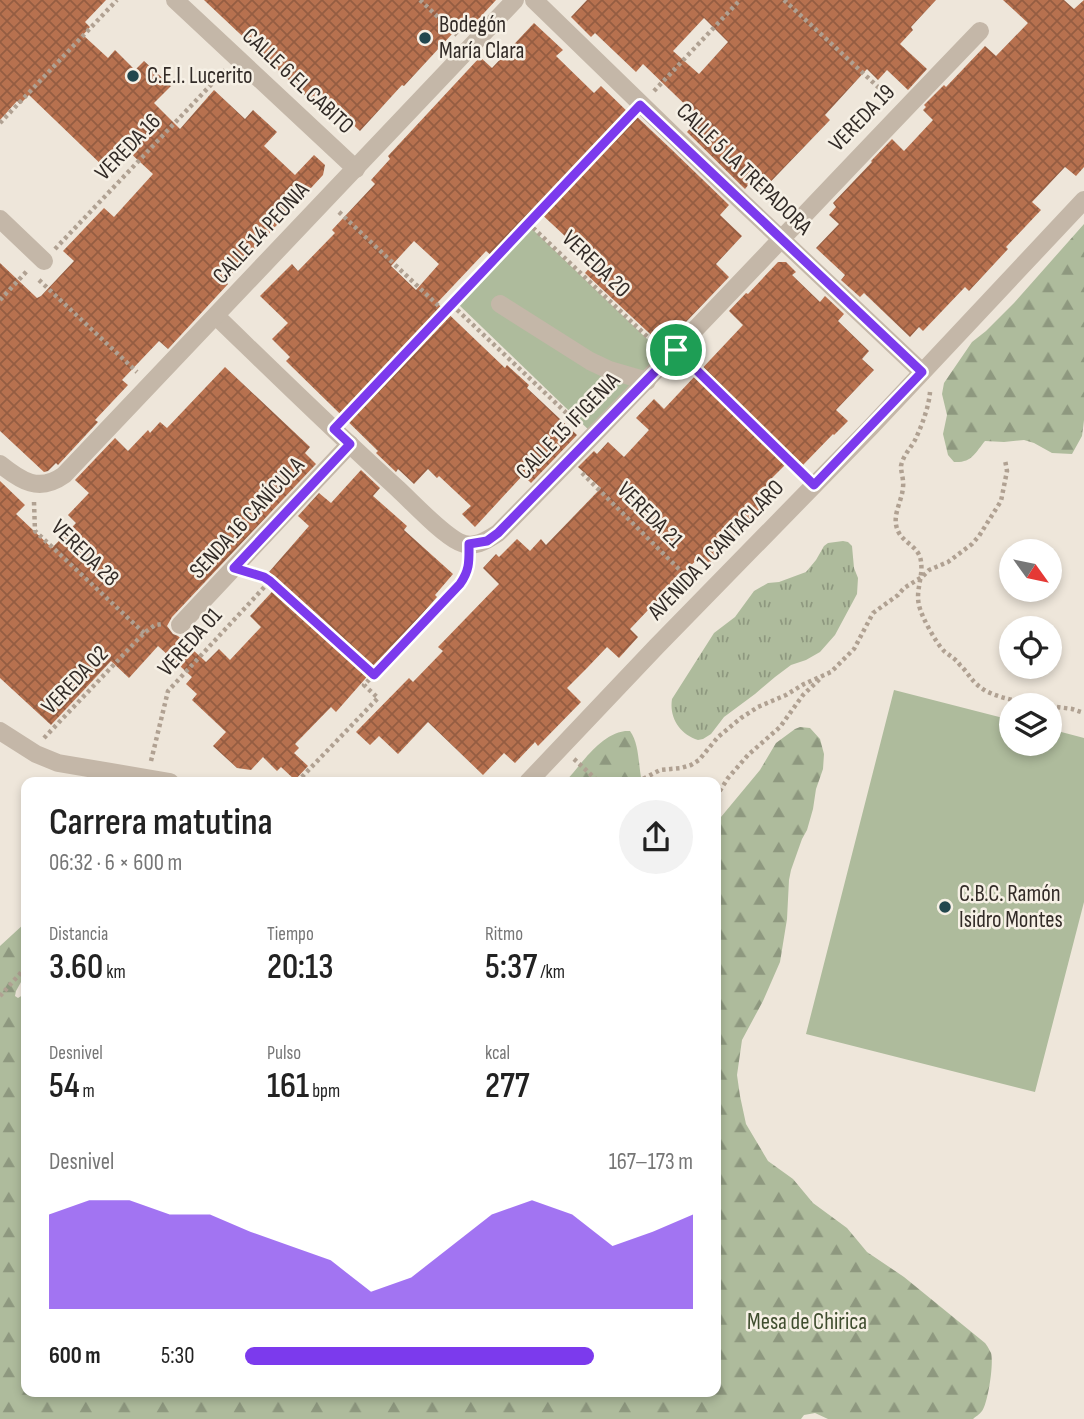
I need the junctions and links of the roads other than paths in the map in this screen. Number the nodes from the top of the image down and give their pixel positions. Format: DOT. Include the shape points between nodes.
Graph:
graph roads {
  1 [pos="175,0"];
  2 [pos="515,0"];
  3 [pos="534,0"];
  4 [pos="980,32"];
  5 [pos="356,169"];
  6 [pos="1084,200"];
  7 [pos="0,219"];
  8 [pos="780,238"];
  9 [pos="42,259"];
  10 [pos="500,304"];
  11 [pos="216,316"];
  12 [pos="922,372"];
  13 [pos="647,381"];
  14 [pos="350,444"];
  15 [pos="0,464"];
  16 [pos="180,625"];
  17 [pos="0,731"];
  18 [pos="136,777"];
  19 [pos="533,777"];
  1 -- 5 [label="street, CALLE 6 EL CABITO"];
  2 -- 5 [label="street, CALLE 14 PEONIA"];
  3 -- 8 [label="street, CALLE 5 LA TREPADORA"];
  4 -- 8 [label="street, VEREDA 19"];
  5 -- 11 [label="street, CALLE 14 PEONIA"];
  6 -- 12 [label="street, AVENIDA 1 CANTACLARO"];
  7 -- 9 [label="street"];
  8 -- 12 [label="street, CALLE 5 LA TREPADORA"];
  8 -- 13 [label="street, CALLE 15 IFIGENIA"];
  10 -- 13 [label="street" via="590,361"];
  11 -- 14 [label="street"];
  11 -- 15 [label="street, CALLE 14 PEONIA" via="54,482 34,484"];
  12 -- 19 [label="street, AVENIDA 1 CANTACLARO"];
  13 -- 14 [label="street, CALLE 15 IFIGENIA" via="487,541 460,542 443,530"];
  14 -- 16 [label="street, SENDA 16 CANÍCULA"];
  17 -- 18 [label="street" via="58,763"];
}
